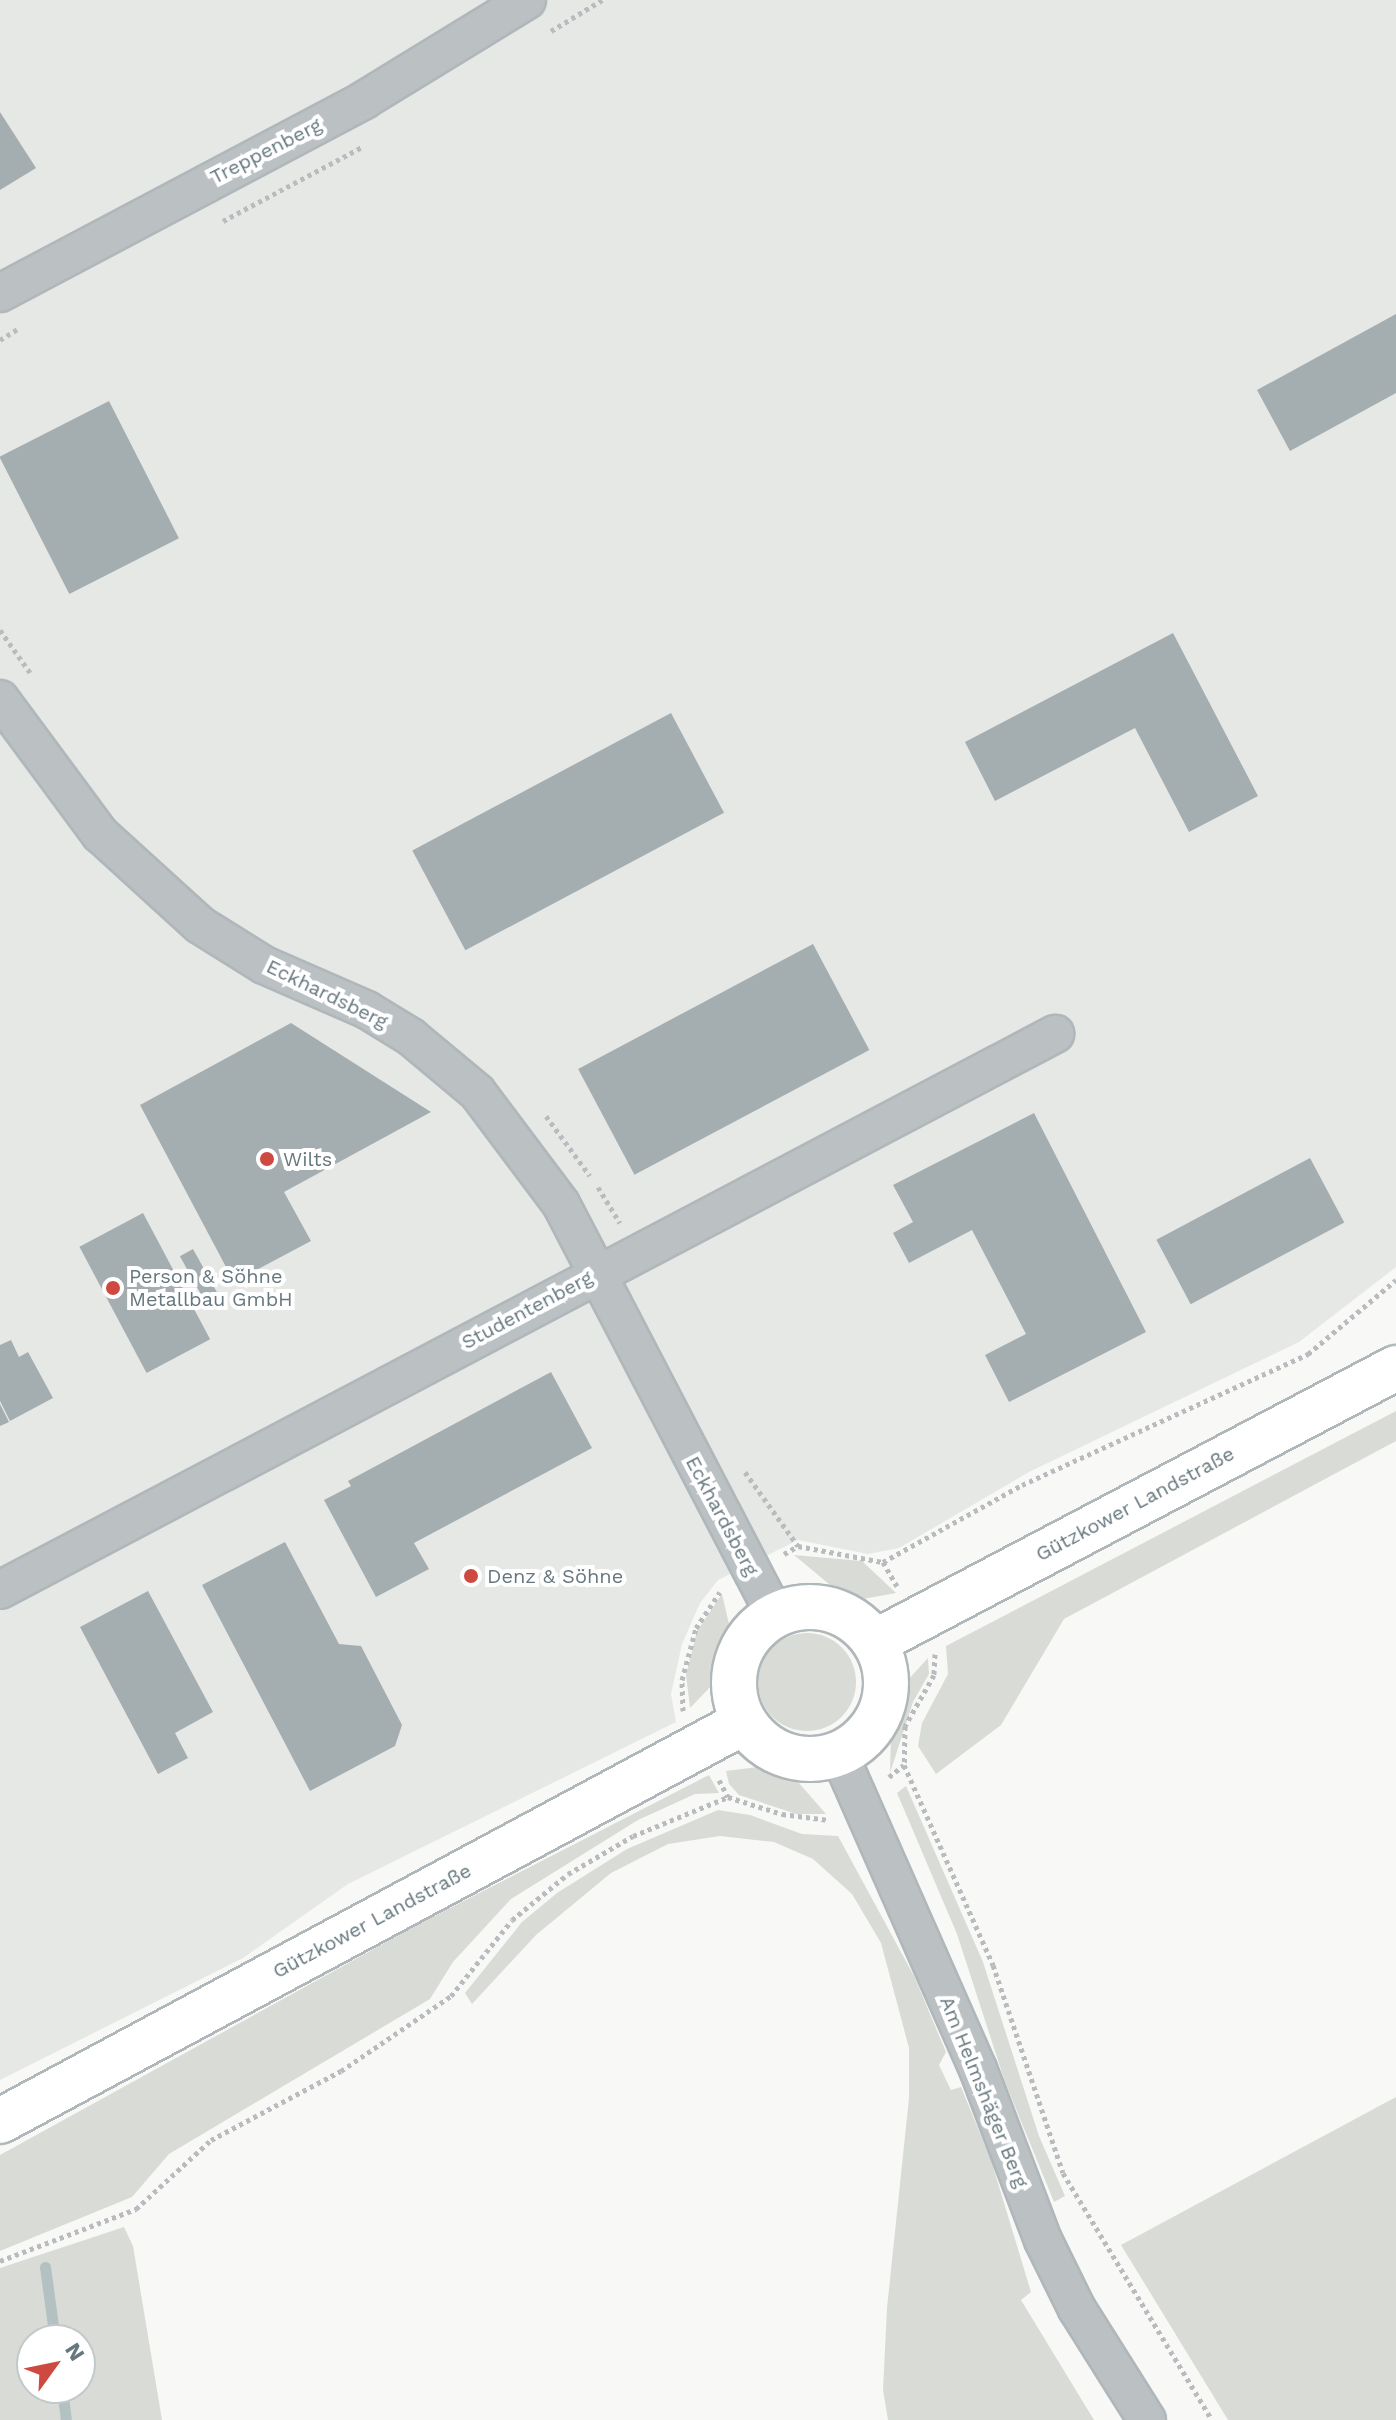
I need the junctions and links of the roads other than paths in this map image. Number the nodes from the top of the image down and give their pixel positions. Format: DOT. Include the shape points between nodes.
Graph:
graph roads {
  1 [pos="527,0"];
  2 [pos="0,293"];
  3 [pos="0,699"];
  4 [pos="1055,1034"];
  5 [pos="595,1274"];
  6 [pos="1396,1368"];
  7 [pos="0,1590"];
  8 [pos="775,1615"];
  9 [pos="875,1642"];
  10 [pos="744,1722"];
  11 [pos="839,1754"];
  12 [pos="0,2121"];
  13 [pos="1147,2420"];
  1 -- 2 [label="street, Treppenberg" via="364,100"];
  3 -- 5 [label="street, Eckhardsberg" via="100,834 200,925 264,965 389,1023 477,1092 561,1204"];
  4 -- 5 [label="street, Studentenberg"];
  5 -- 7 [label="street, Studentenberg"];
  5 -- 8 [label="street, Eckhardsberg"];
  6 -- 9 [label="main road, Gützkower Landstraße"];
  8 -- 9 [label="main road" via="819,1606 850,1619"];
  8 -- 10 [label="main road" via="755,1629 741,1650 735,1699"];
  9 -- 11 [label="main road" via="884,1662 883,1706 874,1726"];
  10 -- 11 [label="main road" via="758,1739 796,1758"];
  10 -- 12 [label="main road, Gützkower Landstraße"];
  11 -- 13 [label="street, Am Helmshäger Berg" via="978,2069 1043,2240 1077,2309"];
}
